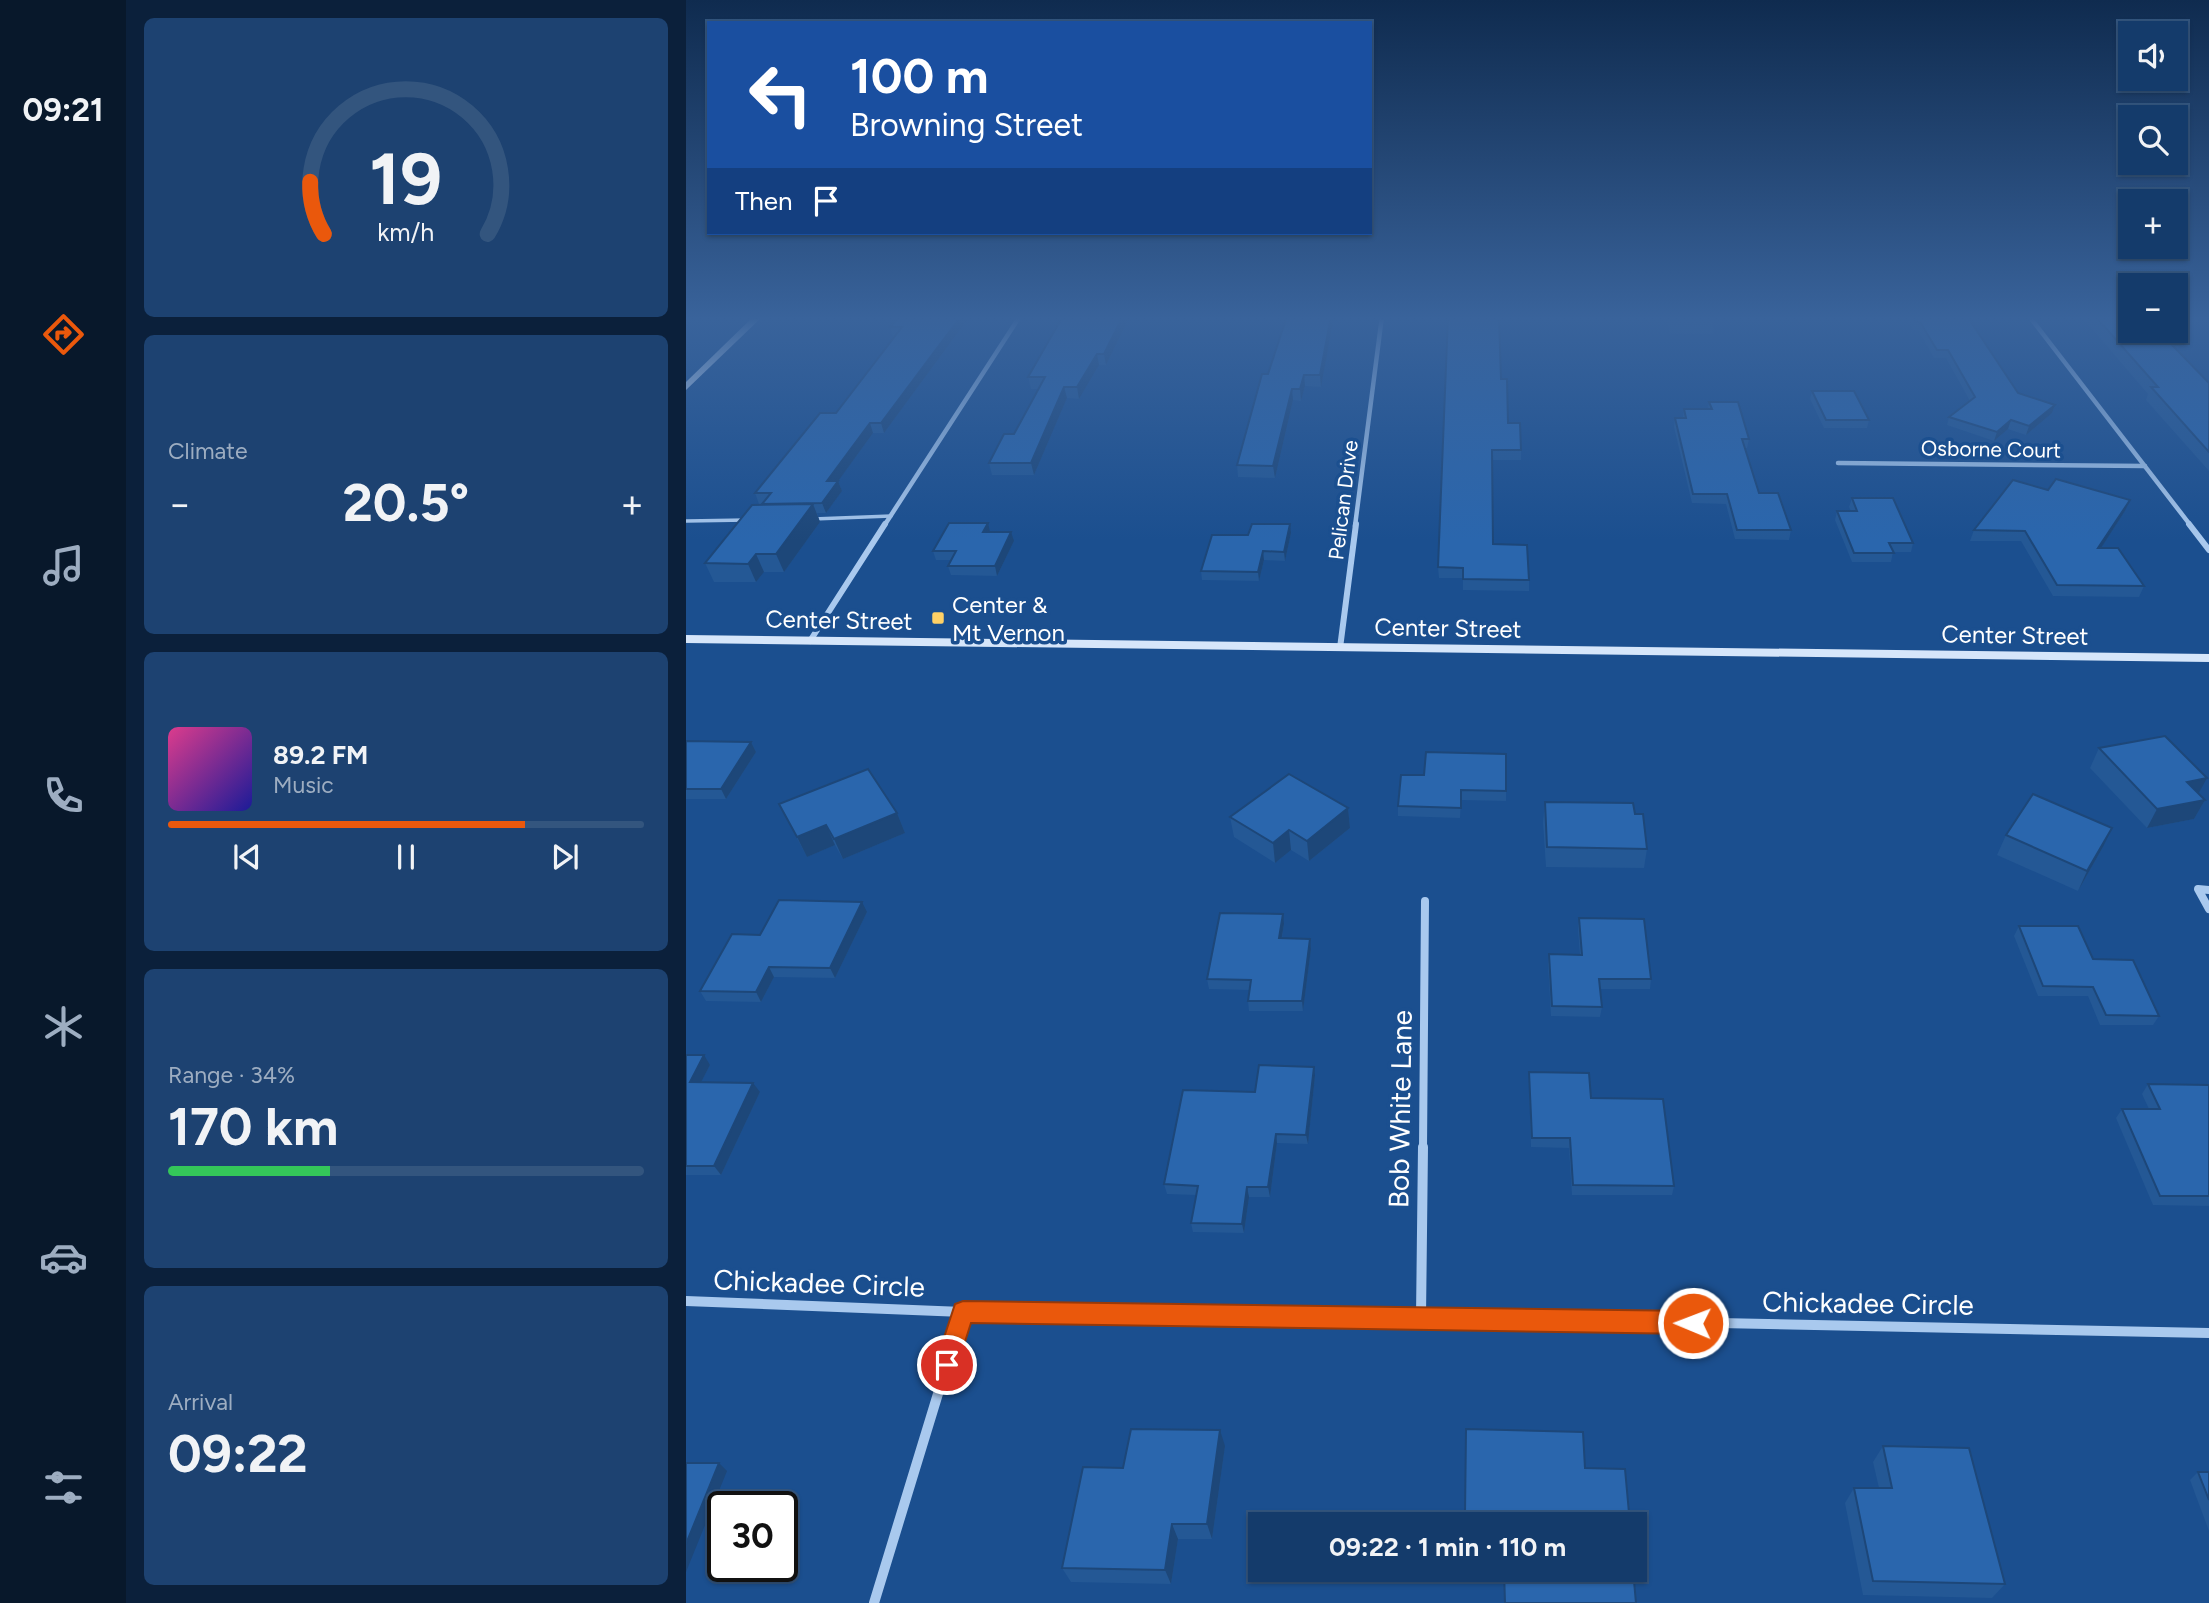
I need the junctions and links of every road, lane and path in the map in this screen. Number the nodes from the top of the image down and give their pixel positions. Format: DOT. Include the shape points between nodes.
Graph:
graph roads {
  1 [pos="972,391"];
  2 [pos="1373,391"];
  3 [pos="2087,391"];
  4 [pos="1838,463"];
  5 [pos="2145,466"];
  6 [pos="891,516"];
  7 [pos="808,519"];
  8 [pos="754,520"];
  9 [pos="686,521"];
  10 [pos="2209,550"];
  11 [pos="686,639"];
  12 [pos="810,640"];
  13 [pos="1340,648"];
  14 [pos="2209,658"];
  15 [pos="2209,890"];
  16 [pos="1425,901"];
  17 [pos="2209,909"];
  18 [pos="686,1301"];
  19 [pos="963,1312"];
  20 [pos="1421,1317"];
  21 [pos="2209,1333"];
  22 [pos="874,1603"];
  1 -- 6 [label="street"];
  2 -- 13 [label="street, Pelican Drive"];
  3 -- 5 [label="street"];
  4 -- 5 [label="street, Osborne Court"];
  5 -- 10 [label="street"];
  6 -- 7 [label="lane"];
  6 -- 12 [label="street"];
  8 -- 9 [label="lane"];
  11 -- 12 [label="main road, Center Street"];
  12 -- 13 [label="main road, Center Street"];
  13 -- 14 [label="main road, Center Street"];
  15 -- 17 [label="street" via="2198,889"];
  16 -- 20 [label="street, Bob White Lane"];
  18 -- 19 [label="street, Chickadee Circle"];
  19 -- 20 [label="street, Chickadee Circle"];
  19 -- 22 [label="street"];
  20 -- 21 [label="street, Chickadee Circle"];
}
